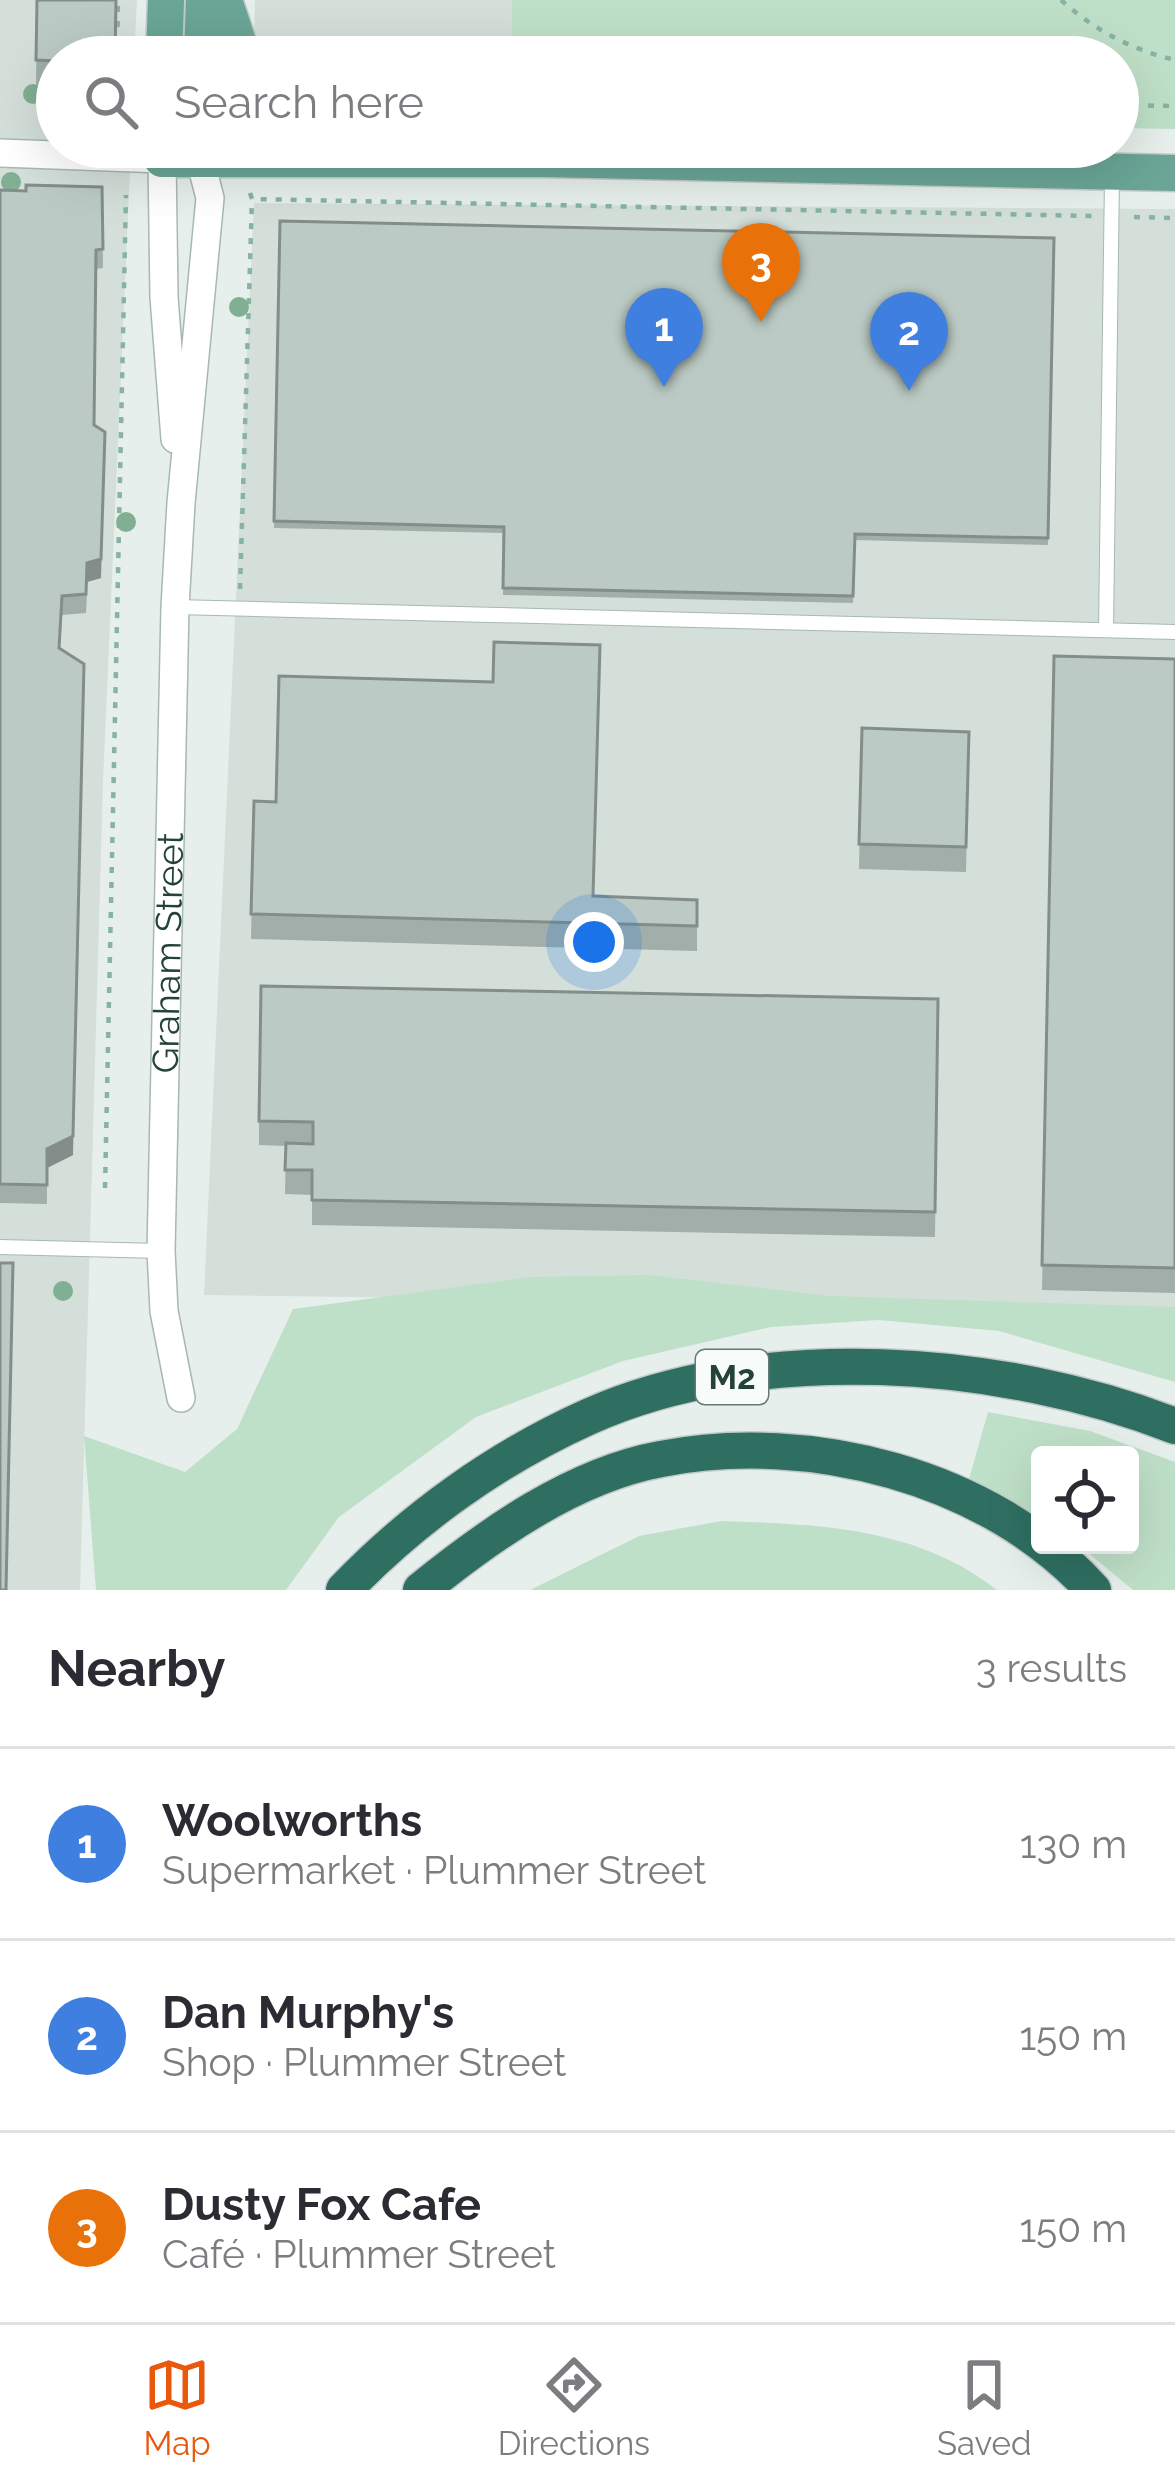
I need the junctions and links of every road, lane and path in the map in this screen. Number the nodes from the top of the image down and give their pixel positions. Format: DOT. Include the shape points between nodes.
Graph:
graph roads {
  1 [pos="118,0"];
  2 [pos="166,0"];
  3 [pos="204,0"];
  4 [pos="224,0"];
  5 [pos="1061,0"];
  6 [pos="117,36"];
  7 [pos="165,36"];
  8 [pos="203,36"];
  9 [pos="235,36"];
  10 [pos="1109,36"];
  11 [pos="1139,51"];
  12 [pos="1175,60"];
  13 [pos="1139,106"];
  14 [pos="1175,106"];
  15 [pos="0,154"];
  16 [pos="36,154"];
  17 [pos="162,168"];
  18 [pos="203,168"];
  19 [pos="243,168"];
  20 [pos="970,168"];
  21 [pos="1112,171"];
  22 [pos="1175,173"];
  23 [pos="127,195"];
  24 [pos="252,199"];
  25 [pos="1111,217"];
  26 [pos="1175,218"];
  27 [pos="181,503"];
  28 [pos="175,607"];
  29 [pos="239,608"];
  30 [pos="1106,630"];
  31 [pos="1175,632"];
  32 [pos="105,1188"];
  33 [pos="0,1247"];
  34 [pos="161,1251"];
  35 [pos="181,1398"];
  36 [pos="1175,1426"];
  37 [pos="344,1590"];
  38 [pos="421,1590"];
  39 [pos="1093,1590"];
  1 -- 6 [label="path"];
  2 -- 7 [label="main road"];
  3 -- 8 [label="main road"];
  4 -- 9 [label="main road"];
  5 -- 10 [label="path"];
  11 -- 12 [label="path"];
  13 -- 14 [label="path"];
  15 -- 16 [label="street"];
  17 -- 27 [label="street, Graham Street"];
  18 -- 27 [label="street, Graham Street" via="208,250"];
  19 -- 24 [label="path"];
  20 -- 21 [label="main road"];
  21 -- 22 [label="main road"];
  21 -- 25 [label="lane"];
  23 -- 32 [label="path"];
  24 -- 25 [label="path"];
  24 -- 29 [label="path"];
  25 -- 26 [label="path"];
  25 -- 30 [label="lane"];
  27 -- 28 [label="street, Graham Street"];
  28 -- 29 [label="lane"];
  28 -- 34 [label="street, Graham Street"];
  29 -- 30 [label="lane"];
  30 -- 31 [label="lane"];
  33 -- 34 [label="lane"];
  34 -- 35 [label="street, Graham Street"];
  36 -- 37 [label="highway, M2" via="1060,1391 906,1368 707,1380 590,1416 493,1469 410,1528"];
  38 -- 39 [label="highway, M2" via="465,1554 598,1478 660,1459 800,1451 869,1462 967,1500"];
}
